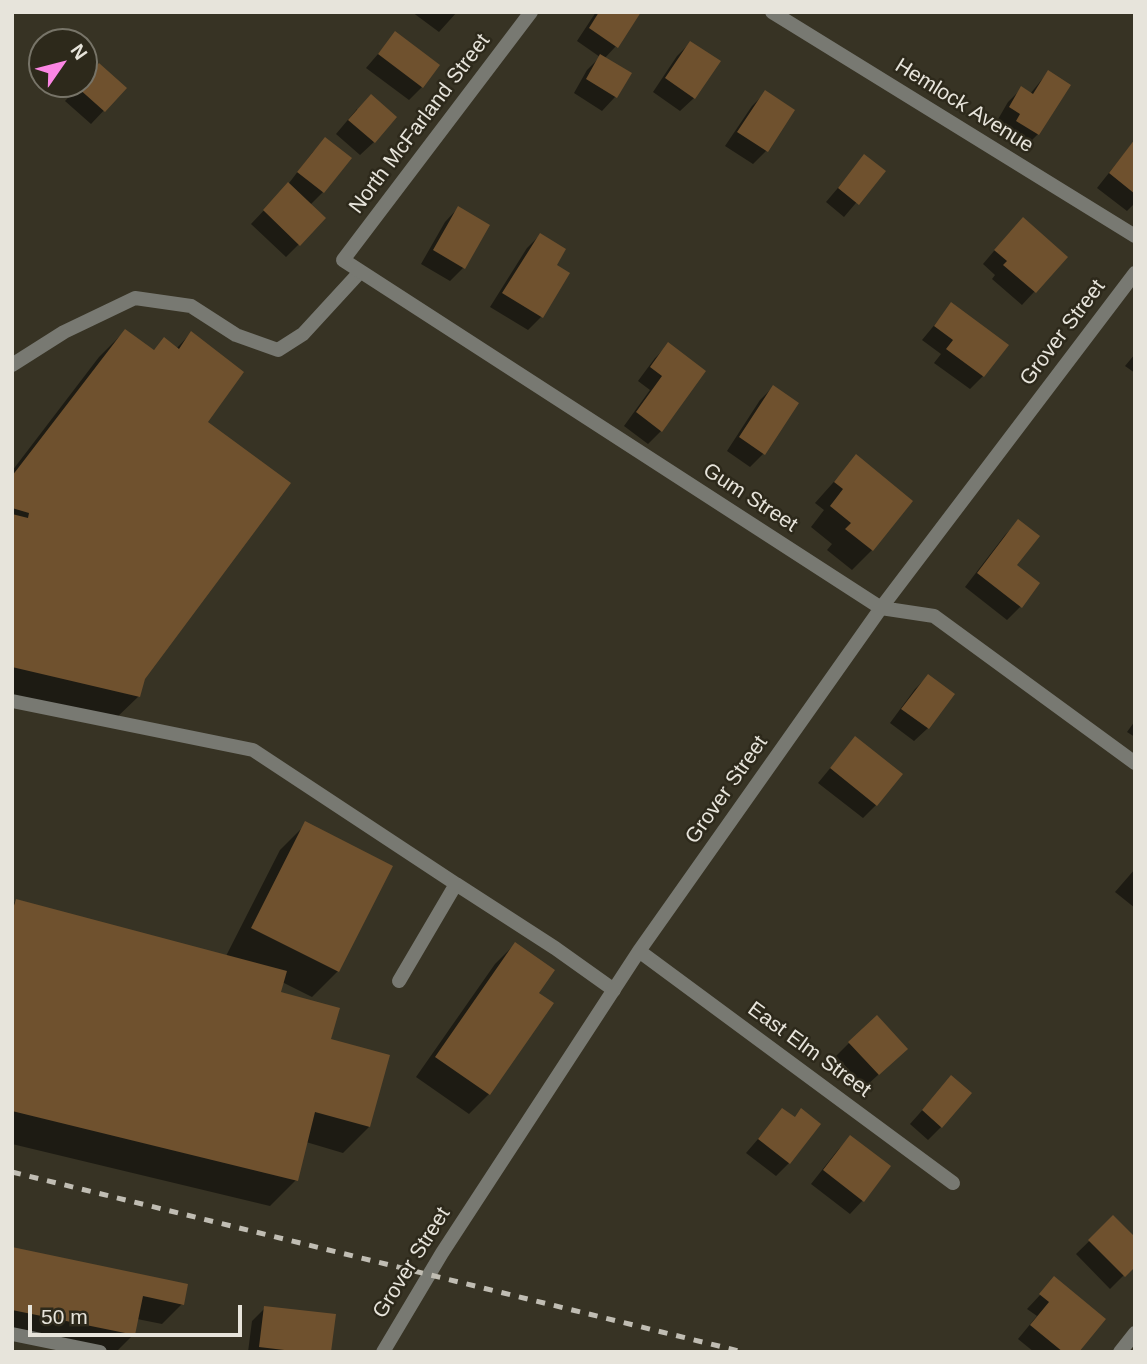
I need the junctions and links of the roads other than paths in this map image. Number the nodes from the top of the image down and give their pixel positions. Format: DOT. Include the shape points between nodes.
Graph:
graph roads {
  1 [pos="531,12"];
  2 [pos="772,12"];
  3 [pos="1135,236"];
  4 [pos="343,261"];
  5 [pos="360,272"];
  6 [pos="1135,273"];
  7 [pos="12,365"];
  8 [pos="881,608"];
  9 [pos="12,701"];
  10 [pos="1135,763"];
  11 [pos="456,884"];
  12 [pos="639,951"];
  13 [pos="399,981"];
  14 [pos="614,990"];
  15 [pos="953,1183"];
  16 [pos="1135,1333"];
  17 [pos="12,1334"];
  18 [pos="100,1352"];
  19 [pos="383,1352"];
  20 [pos="1120,1352"];
  1 -- 4 [label="street, North McFarland Street"];
  2 -- 3 [label="street, Hemlock Avenue"];
  4 -- 5 [label="street, Gum Street"];
  5 -- 7 [label="street" via="303,334 278,350 236,335 191,306 135,298 64,332"];
  5 -- 8 [label="street, Gum Street"];
  6 -- 8 [label="street, Grover Street"];
  8 -- 10 [label="street, Gum Street" via="934,616"];
  8 -- 12 [label="street, Grover Street"];
  9 -- 11 [label="street" via="253,750"];
  11 -- 13 [label="street"];
  11 -- 14 [label="street"];
  12 -- 14 [label="street, Grover Street"];
  12 -- 15 [label="street, East Elm Street"];
  14 -- 19 [label="street, Grover Street" via="442,1253"];
  16 -- 20 [label="street"];
  17 -- 18 [label="street"];
}
